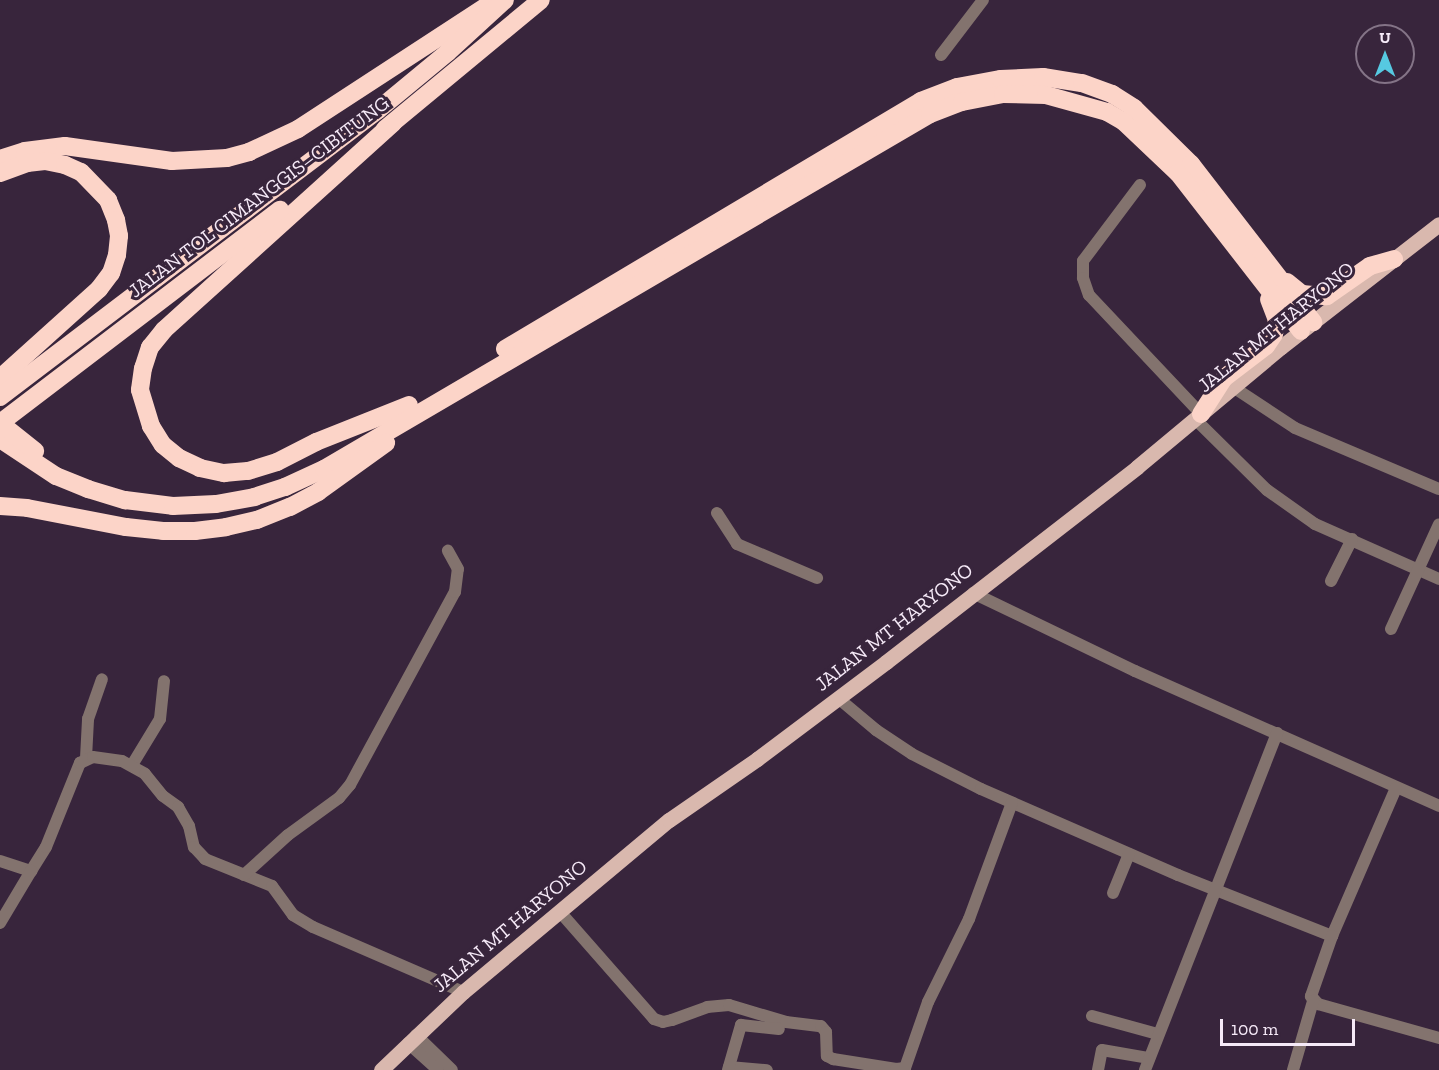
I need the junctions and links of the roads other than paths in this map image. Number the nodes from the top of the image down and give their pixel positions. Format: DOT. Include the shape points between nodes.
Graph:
graph roads {
  1 [pos="496,0"];
  2 [pos="505,0"];
  3 [pos="541,0"];
  4 [pos="983,0"];
  5 [pos="941,55"];
  6 [pos="1129,115"];
  7 [pos="393,123"];
  8 [pos="0,159"];
  9 [pos="0,173"];
  10 [pos="1140,185"];
  11 [pos="1439,224"];
  12 [pos="1394,259"];
  13 [pos="1268,278"];
  14 [pos="1307,326"];
  15 [pos="0,378"];
  16 [pos="1233,387"];
  17 [pos="458,390"];
  18 [pos="0,397"];
  19 [pos="409,405"];
  20 [pos="1198,416"];
  21 [pos="0,423"];
  22 [pos="0,439"];
  23 [pos="31,455"];
  24 [pos="1439,489"];
  25 [pos="0,506"];
  26 [pos="717,513"];
  27 [pos="1439,524"];
  28 [pos="1352,539"];
  29 [pos="448,551"];
  30 [pos="1420,570"];
  31 [pos="817,578"];
  32 [pos="1439,579"];
  33 [pos="1331,581"];
  34 [pos="973,593"];
  35 [pos="1391,629"];
  36 [pos="102,679"];
  37 [pos="164,681"];
  38 [pos="838,698"];
  39 [pos="1277,733"];
  40 [pos="86,758"];
  41 [pos="132,765"];
  42 [pos="1396,788"];
  43 [pos="1012,803"];
  44 [pos="1439,806"];
  45 [pos="1129,854"];
  46 [pos="0,861"];
  47 [pos="31,871"];
  48 [pos="244,875"];
  49 [pos="1216,891"];
  50 [pos="1113,893"];
  51 [pos="561,913"];
  52 [pos="0,923"];
  53 [pos="1332,936"];
  54 [pos="1189,955"];
  55 [pos="463,992"];
  56 [pos="1313,1000"];
  57 [pos="1092,1016"];
  58 [pos="779,1029"];
  59 [pos="1158,1034"];
  60 [pos="1439,1038"];
  61 [pos="412,1039"];
  62 [pos="1149,1066"];
  63 [pos="729,1068"];
  64 [pos="381,1070"];
  65 [pos="438,1070"];
  66 [pos="452,1070"];
  67 [pos="766,1070"];
  68 [pos="1098,1070"];
  69 [pos="1293,1070"];
  1 -- 8 [label="highway" via="306,124 249,152 227,158 172,160 66,146 25,151"];
  2 -- 18 [label="highway, JALAN TOL CIMANGGIS–CIBITUNG" via="378,110"];
  3 -- 7 [label="highway, JALAN TOL CIMANGGIS–CIBITUNG"];
  4 -- 5 [label="street"];
  6 -- 13 [label="highway" via="1156,138 1178,173"];
  6 -- 17 [label="highway" via="1046,95 1002,94 930,114"];
  6 -- 19 [label="highway" via="1112,94 1082,83 1043,77 957,87 921,101"];
  7 -- 19 [label="highway" via="164,330 150,348 140,390 151,426 163,445 200,468 224,473 277,462"];
  7 -- 21 [label="highway, JALAN TOL CIMANGGIS–CIBITUNG"];
  9 -- 15 [label="highway" via="45,161 81,172 108,200 118,236 111,273 99,289"];
  10 -- 20 [label="street" via="1083,261 1083,278 1089,295"];
  11 -- 12 [label="main road, JALAN MT HARYONO"];
  12 -- 13 [label="highway" via="1370,266 1327,296 1302,294"];
  12 -- 14 [label="main road, JALAN MT HARYONO"];
  13 -- 14 [label="highway"];
  13 -- 20 [label="highway" via="1277,320 1274,334 1266,346 1224,378"];
  14 -- 16 [label="main road, JALAN MT HARYONO"];
  16 -- 20 [label="main road, JALAN MT HARYONO"];
  16 -- 24 [label="street" via="1295,428"];
  17 -- 23 [label="highway" via="324,469 254,497 216,504 174,506 125,500 67,480"];
  17 -- 25 [label="highway" via="318,492 257,519 195,531 163,531"];
  19 -- 23 [label="highway" via="281,477 215,493 175,495 130,489 92,480"];
  20 -- 28 [label="street" via="1267,490 1315,524"];
  20 -- 34 [label="main road, JALAN MT HARYONO"];
  21 -- 23 [label="highway, bridge"];
  22 -- 23 [label="highway"];
  26 -- 31 [label="street" via="737,544"];
  27 -- 30 [label="street"];
  28 -- 30 [label="street"];
  28 -- 33 [label="street"];
  29 -- 48 [label="street" via="458,569 455,592 350,785"];
  30 -- 32 [label="street"];
  30 -- 35 [label="street"];
  34 -- 38 [label="main road, JALAN MT HARYONO"];
  34 -- 39 [label="street" via="1135,671"];
  36 -- 40 [label="street" via="88,719"];
  37 -- 41 [label="street" via="160,719"];
  38 -- 43 [label="street" via="912,754"];
  38 -- 51 [label="main road, JALAN MT HARYONO" via="669,820"];
  39 -- 42 [label="street"];
  39 -- 49 [label="street"];
  40 -- 41 [label="street" via="110,758"];
  40 -- 47 [label="street" via="77,767 46,847"];
  41 -- 48 [label="street" via="185,816 198,854"];
  42 -- 44 [label="street"];
  42 -- 53 [label="street"];
  43 -- 45 [label="street"];
  43 -- 51 [label="street" via="984,882 928,1002 905,1068 833,1059 827,1056 826,1032 821,1026 786,1022 729,1005 707,1007 663,1022 654,1019"];
  45 -- 49 [label="street"];
  45 -- 50 [label="street"];
  46 -- 47 [label="street"];
  47 -- 52 [label="street"];
  48 -- 55 [label="street" via="272,886 293,915 313,927"];
  49 -- 53 [label="street"];
  49 -- 54 [label="street"];
  51 -- 55 [label="main road, JALAN MT HARYONO"];
  53 -- 56 [label="street" via="1312,991"];
  54 -- 59 [label="street"];
  54 -- 62 [label="street" via="1190,966"];
  55 -- 61 [label="main road, JALAN MT HARYONO"];
  56 -- 60 [label="street"];
  56 -- 69 [label="street"];
  57 -- 59 [label="street"];
  58 -- 63 [label="street" via="741,1025"];
  59 -- 62 [label="street"];
  61 -- 64 [label="main road, JALAN MT HARYONO"];
  61 -- 65 [label="street"];
  61 -- 66 [label="street"];
  62 -- 68 [label="street" via="1102,1050"];
  63 -- 67 [label="street"];
}
